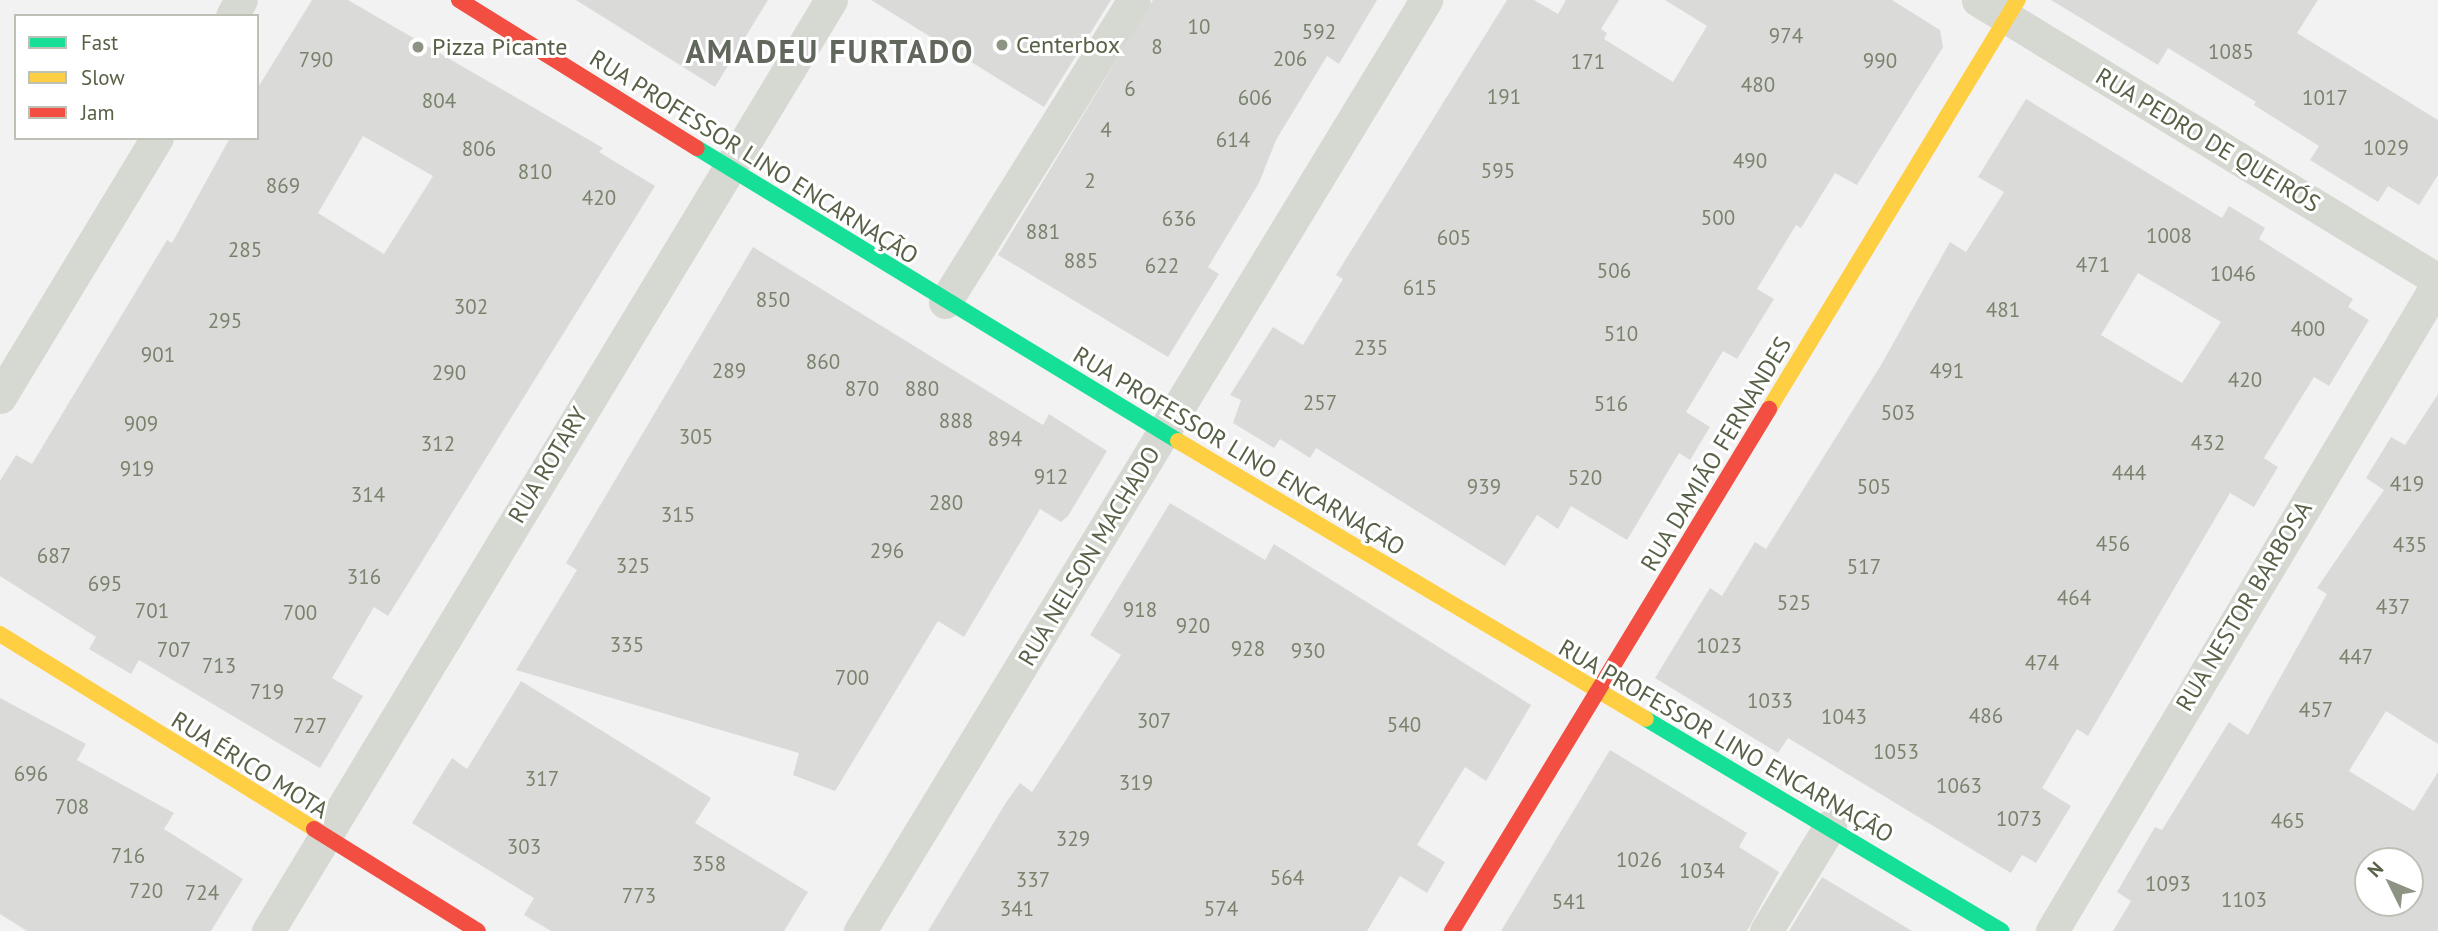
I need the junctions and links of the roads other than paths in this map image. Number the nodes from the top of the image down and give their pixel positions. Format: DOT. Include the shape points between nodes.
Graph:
graph roads {
  1 [pos="459,0"];
  2 [pos="831,0"];
  3 [pos="1133,0"];
  4 [pos="1426,0"];
  5 [pos="1978,0"];
  6 [pos="2013,9"];
  7 [pos="156,140"];
  8 [pos="727,169"];
  9 [pos="2438,282"];
  10 [pos="946,303"];
  11 [pos="0,397"];
  12 [pos="1164,432"];
  13 [pos="0,634"];
  14 [pos="1597,693"];
  15 [pos="1830,826"];
  16 [pos="322,838"];
  17 [pos="268,931"];
  18 [pos="478,931"];
  19 [pos="860,931"];
  20 [pos="1452,931"];
  21 [pos="1766,931"];
  22 [pos="2002,931"];
  23 [pos="2052,931"];
  1 -- 8 [label="street, RUA PROFESSOR LINO ENCARNAÇÃO"];
  2 -- 8 [label="street, RUA ROTARY"];
  3 -- 10 [label="street"];
  4 -- 12 [label="street, RUA NELSON MACHADO"];
  5 -- 6 [label="street, RUA PEDRO DE QUEIRÓS"];
  6 -- 9 [label="street, RUA PEDRO DE QUEIRÓS"];
  6 -- 14 [label="street, RUA DAMIÃO FERNANDES"];
  7 -- 11 [label="street"];
  8 -- 10 [label="street, RUA PROFESSOR LINO ENCARNAÇÃO"];
  8 -- 16 [label="street, RUA ROTARY"];
  9 -- 23 [label="street, RUA NESTOR BARBOSA"];
  10 -- 12 [label="street, RUA PROFESSOR LINO ENCARNAÇÃO"];
  12 -- 14 [label="street, RUA PROFESSOR LINO ENCARNAÇÃO"];
  12 -- 19 [label="street, RUA NELSON MACHADO"];
  13 -- 16 [label="street, RUA ÉRICO MOTA"];
  14 -- 15 [label="street, RUA PROFESSOR LINO ENCARNAÇÃO"];
  14 -- 20 [label="street, RUA DAMIÃO FERNANDES"];
  15 -- 21 [label="street"];
  15 -- 22 [label="street, RUA PROFESSOR LINO ENCARNAÇÃO"];
  16 -- 17 [label="street, RUA ROTARY"];
  16 -- 18 [label="street, RUA ÉRICO MOTA"];
}
